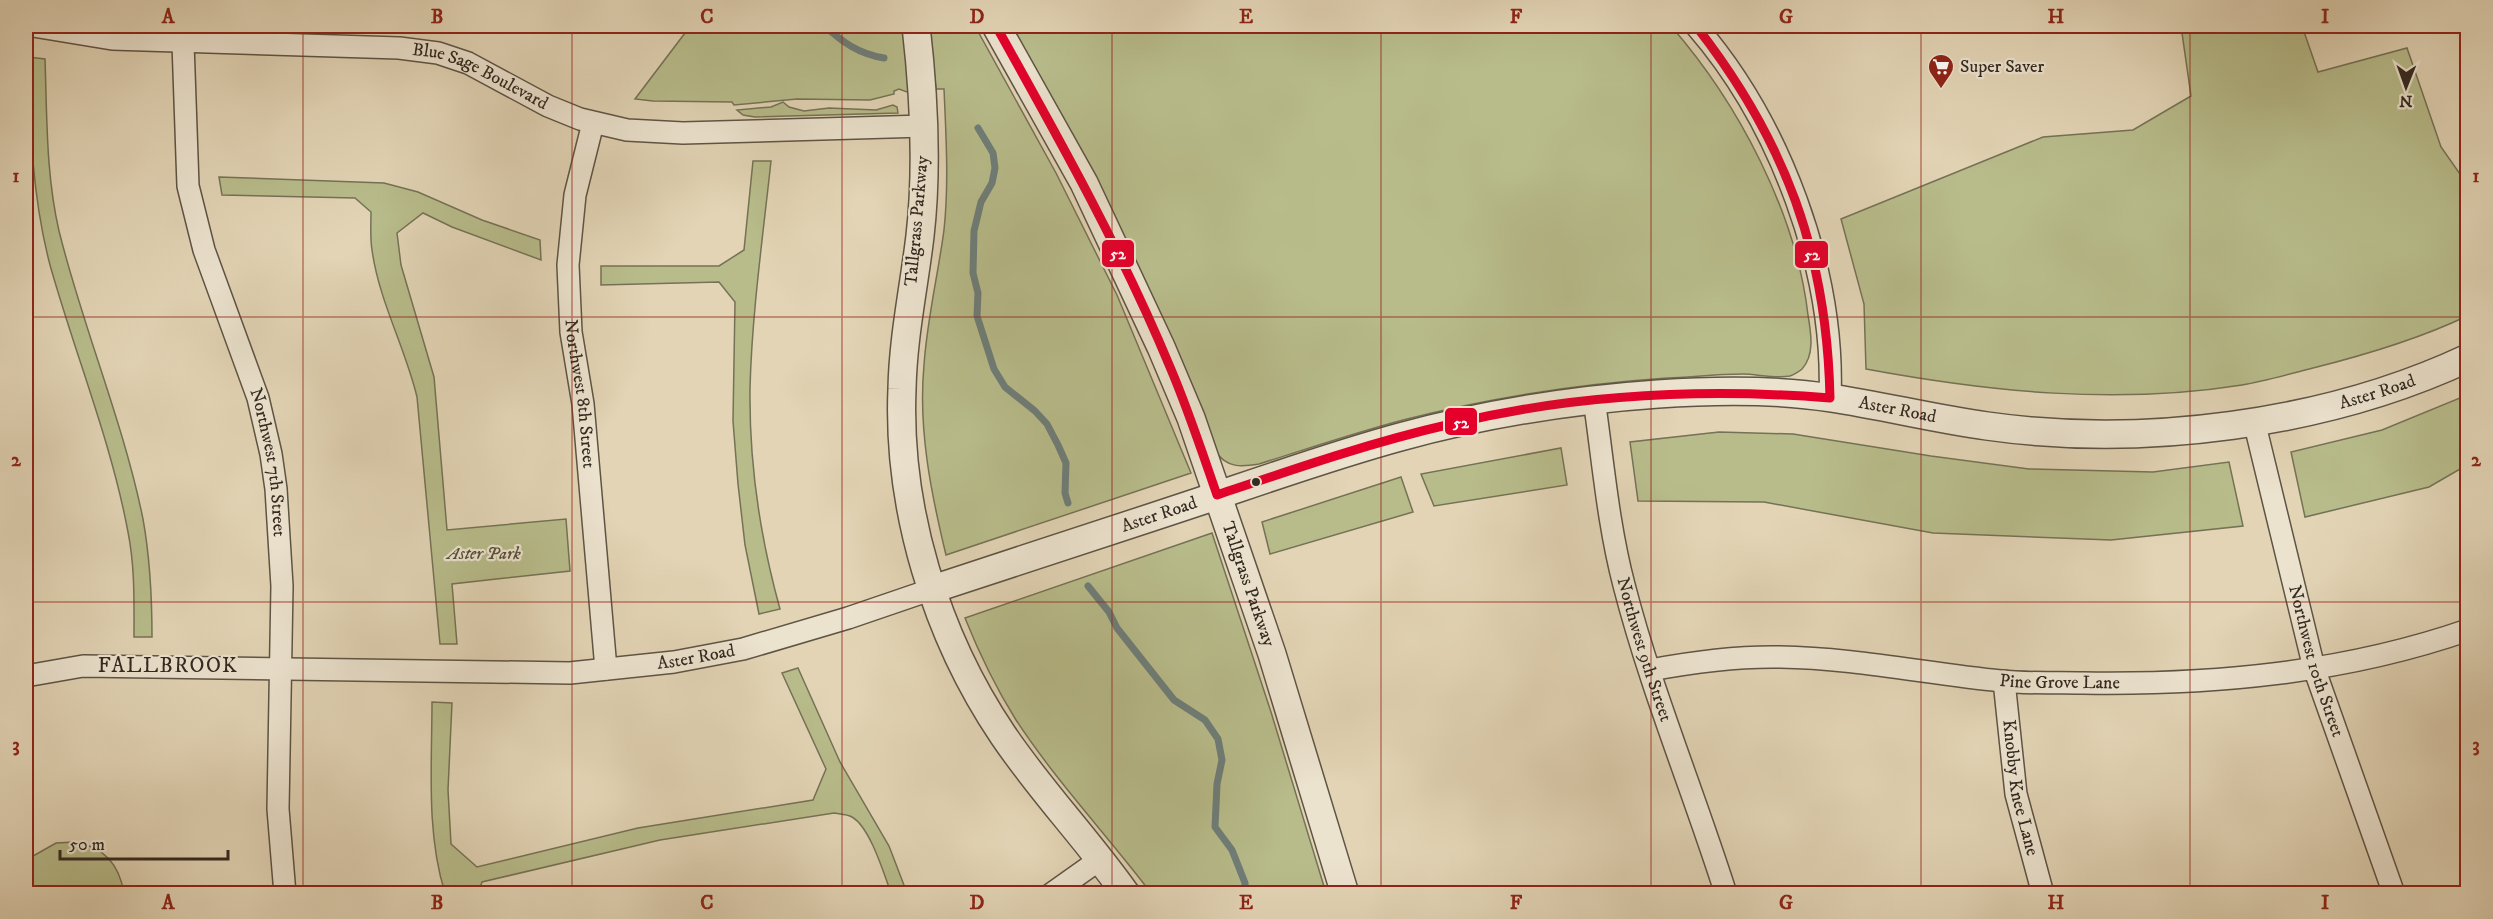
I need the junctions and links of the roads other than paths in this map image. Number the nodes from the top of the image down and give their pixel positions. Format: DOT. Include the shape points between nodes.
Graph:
graph roads {
  1 [pos="33,26"];
  2 [pos="916,26"];
  3 [pos="996,26"];
  4 [pos="1696,26"];
  5 [pos="183,43"];
  6 [pos="593,123"];
  7 [pos="924,126"];
  8 [pos="2468,358"];
  9 [pos="1830,398"];
  10 [pos="1594,399"];
  11 [pos="2254,422"];
  12 [pos="1217,495"];
  13 [pos="933,589"];
  14 [pos="2468,630"];
  15 [pos="279,667"];
  16 [pos="2314,668"];
  17 [pos="606,669"];
  18 [pos="1650,670"];
  19 [pos="26,676"];
  20 [pos="2004,681"];
  21 [pos="1099,860"];
  22 [pos="285,894"];
  23 [pos="1051,894"];
  24 [pos="1126,894"];
  25 [pos="1346,894"];
  26 [pos="1726,894"];
  27 [pos="2043,894"];
  28 [pos="2394,894"];
  1 -- 5 [label="street, Blue Sage Boulevard" via="112,39"];
  2 -- 7 [label="street, Tallgrass Parkway"];
  3 -- 12 [label="street, Tallgrass Parkway" via="1084,183 1125,268 1191,418"];
  4 -- 9 [label="street" via="1740,86 1786,174 1802,216 1826,311"];
  5 -- 6 [label="street, Blue Sage Boulevard" via="399,48 439,54 487,72 548,106"];
  5 -- 15 [label="street, Northwest 7th Street" via="186,168 193,212 258,398 271,454 282,586"];
  6 -- 7 [label="street, Blue Sage Boulevard" via="627,130 682,133"];
  6 -- 17 [label="street, Northwest 8th Street" via="575,195 568,265 571,332 583,404"];
  7 -- 13 [label="street, Tallgrass Parkway" via="920,235 907,314 902,434 913,516"];
  8 -- 11 [label="street, Aster Road" via="2398,386"];
  9 -- 10 [label="street, Aster Road" via="1741,391"];
  9 -- 11 [label="street, Aster Road" via="1989,426 2050,432 2155,433"];
  10 -- 12 [label="street, Aster Road" via="1399,437"];
  10 -- 18 [label="street, Northwest 9th Street" via="1624,585"];
  11 -- 16 [label="street, Northwest 10th Street"];
  12 -- 13 [label="street, Aster Road"];
  12 -- 25 [label="street, Tallgrass Parkway" via="1272,654"];
  13 -- 17 [label="street, Aster Road" via="742,649"];
  13 -- 21 [label="street, Tallgrass Parkway" via="981,700 1026,768"];
  14 -- 16 [label="street, Pine Grove Lane" via="2385,654"];
  15 -- 17 [label="street, Aster Road" via="534,673"];
  15 -- 19 [label="street, Aster Road" via="83,666"];
  15 -- 22 [label="street, Northwest 7th Street" via="278,809"];
  16 -- 20 [label="street, Pine Grove Lane" via="2236,679 2152,684"];
  16 -- 28 [label="street, Northwest 10th Street"];
  18 -- 20 [label="street, Pine Grove Lane" via="1712,659 1781,657"];
  18 -- 26 [label="street, Northwest 9th Street"];
  20 -- 27 [label="street, Knobby Knee Lane" via="2016,794"];
  21 -- 23 [label="street"];
  21 -- 24 [label="street, Tallgrass Parkway"];
}
